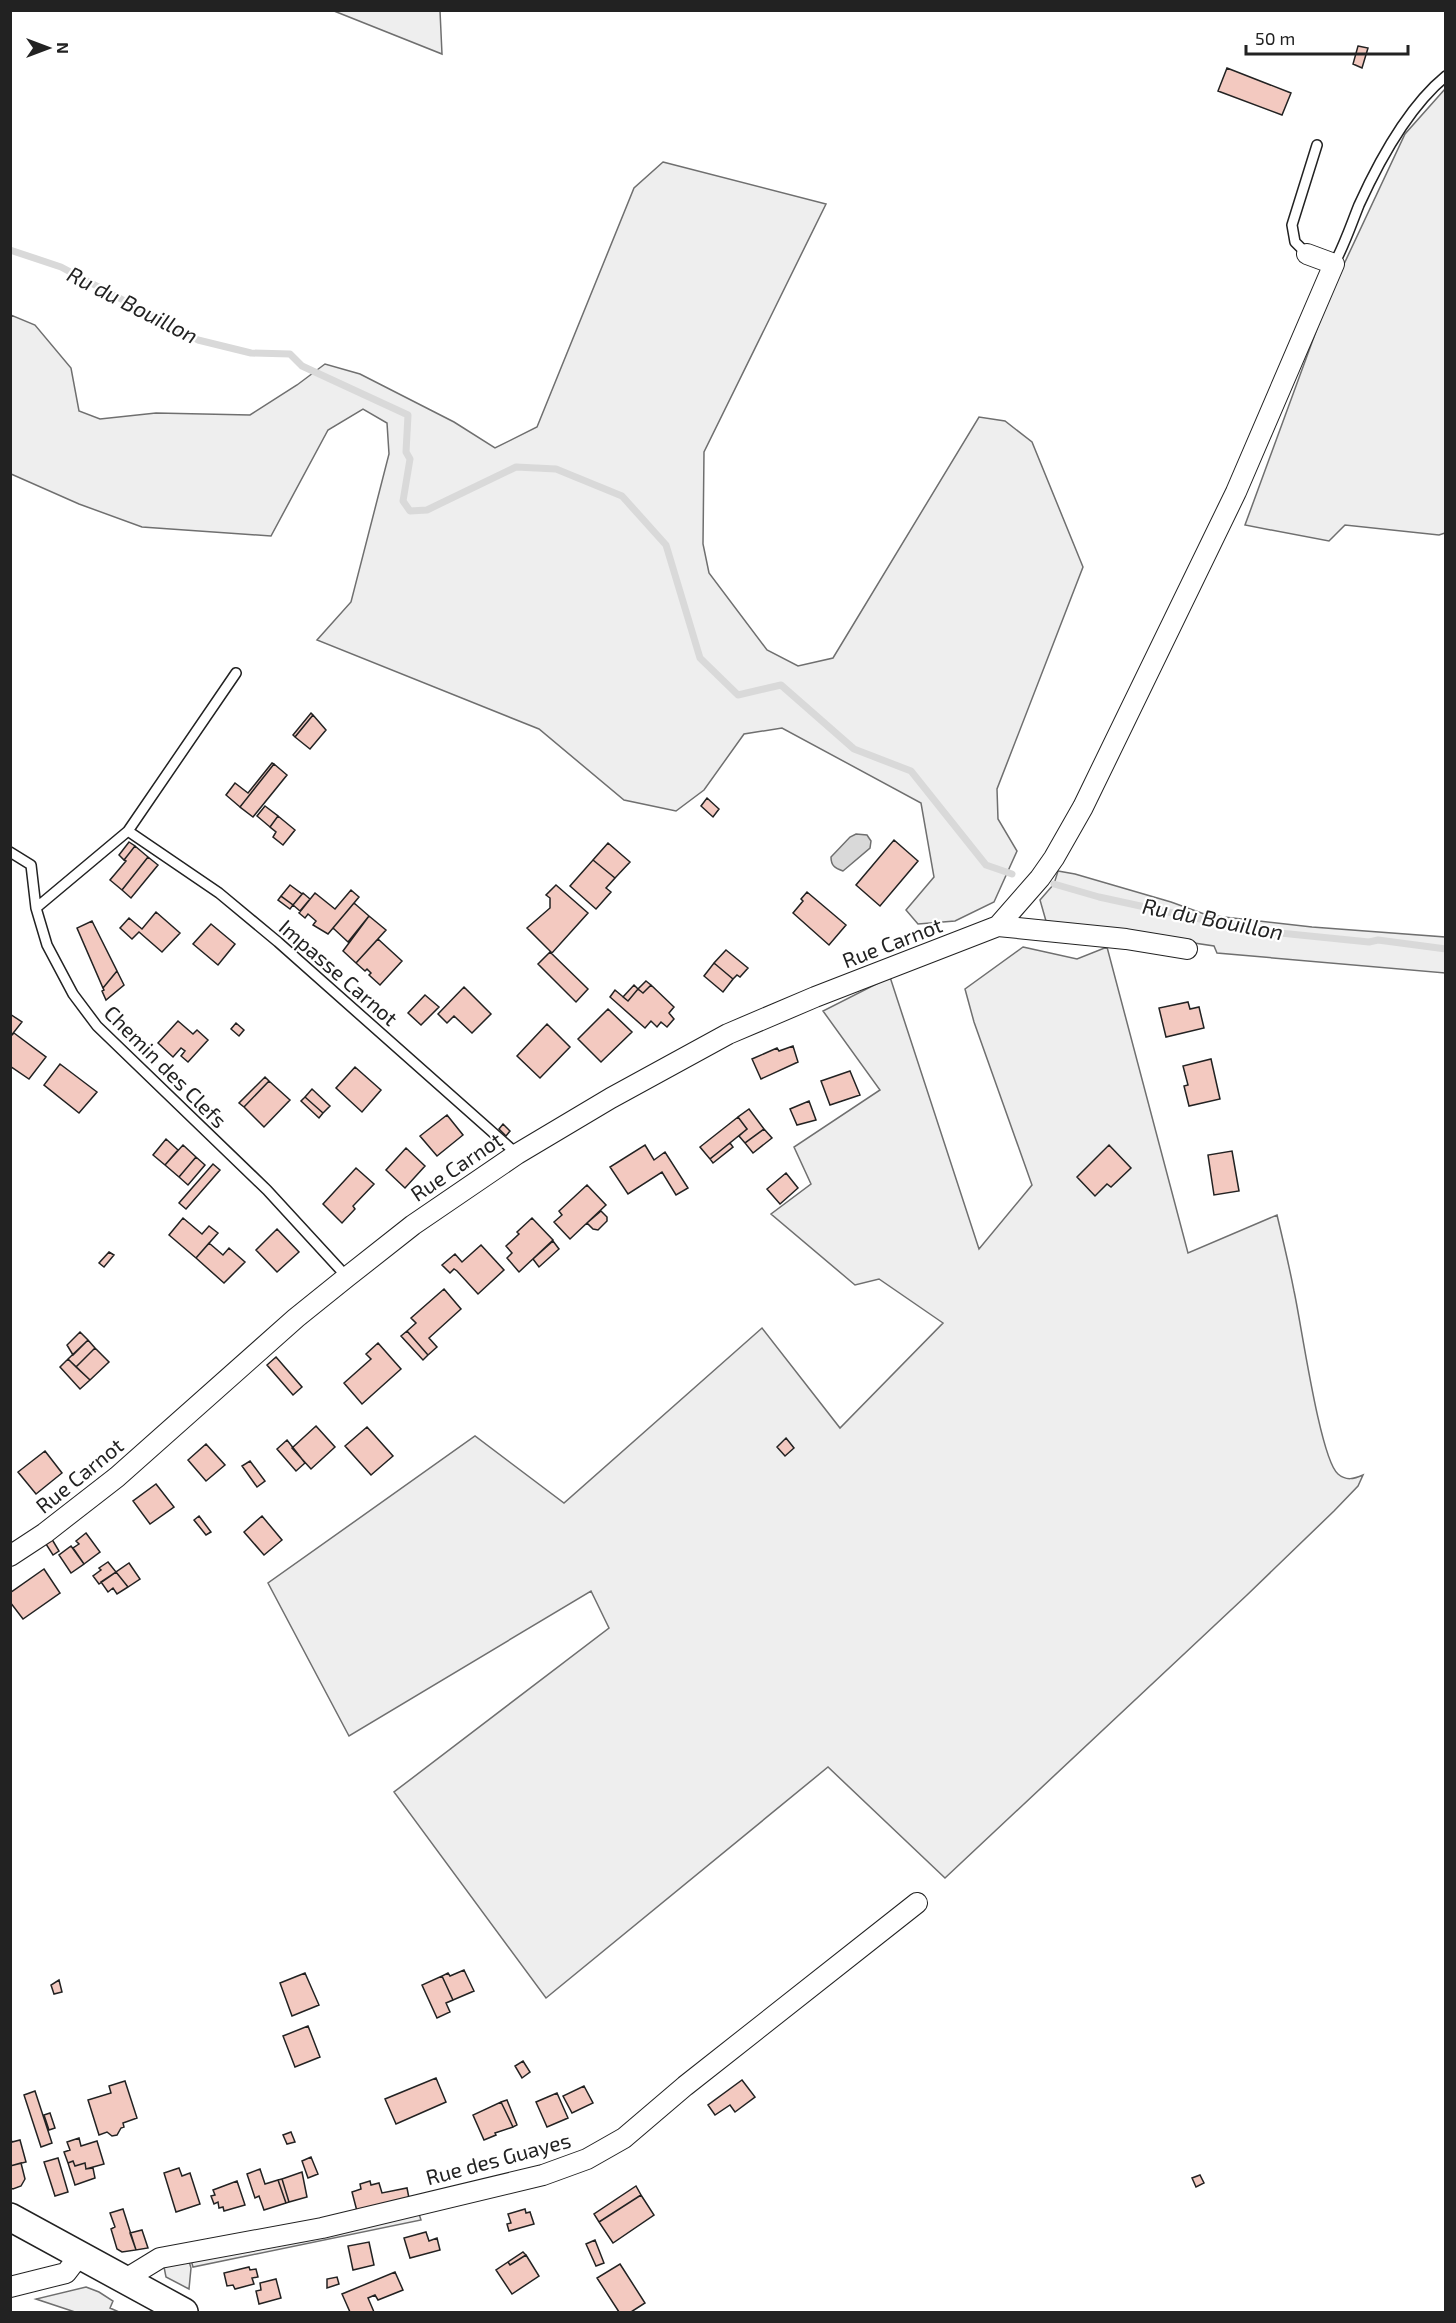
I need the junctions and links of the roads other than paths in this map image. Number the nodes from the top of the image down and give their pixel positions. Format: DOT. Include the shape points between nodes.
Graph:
graph roads {
  1 [pos="1446,76"];
  2 [pos="1317,145"];
  3 [pos="1307,254"];
  4 [pos="1334,264"];
  5 [pos="236,673"];
  6 [pos="128,831"];
  7 [pos="10,852"];
  8 [pos="36,908"];
  9 [pos="998,926"];
  10 [pos="1187,949"];
  11 [pos="517,1154"];
  12 [pos="347,1277"];
  13 [pos="10,1556"];
  14 [pos="917,1903"];
  15 [pos="10,2217"];
  16 [pos="79,2256"];
  17 [pos="124,2280"];
  18 [pos="10,2287"];
  19 [pos="184,2313"];
  1 -- 4 [label="lane" via="1405,123 1370,182"];
  2 -- 3 [label="lane" via="1292,225 1295,242"];
  3 -- 4 [label="street"];
  4 -- 9 [label="street" via="1236,492 1083,807 1040,878"];
  5 -- 6 [label="lane"];
  6 -- 8 [label="lane"];
  6 -- 11 [label="lane, Impasse Carnot" via="219,893"];
  7 -- 8 [label="lane, Chemin des Clefs" via="31,865"];
  8 -- 12 [label="lane, Chemin des Clefs" via="47,945 73,994 97,1026 267,1190"];
  9 -- 10 [label="street"];
  9 -- 11 [label="street, Rue Carnot" via="728,1034"];
  11 -- 12 [label="street, Rue Carnot"];
  12 -- 13 [label="street, Rue Carnot" via="117,1477"];
  14 -- 17 [label="street, Rue des Guayes" via="624,2138 586,2159 543,2175 322,2229 160,2258"];
  15 -- 16 [label="street"];
  16 -- 17 [label="street"];
  16 -- 18 [label="street" via="66,2273"];
  17 -- 19 [label="street"];
}
